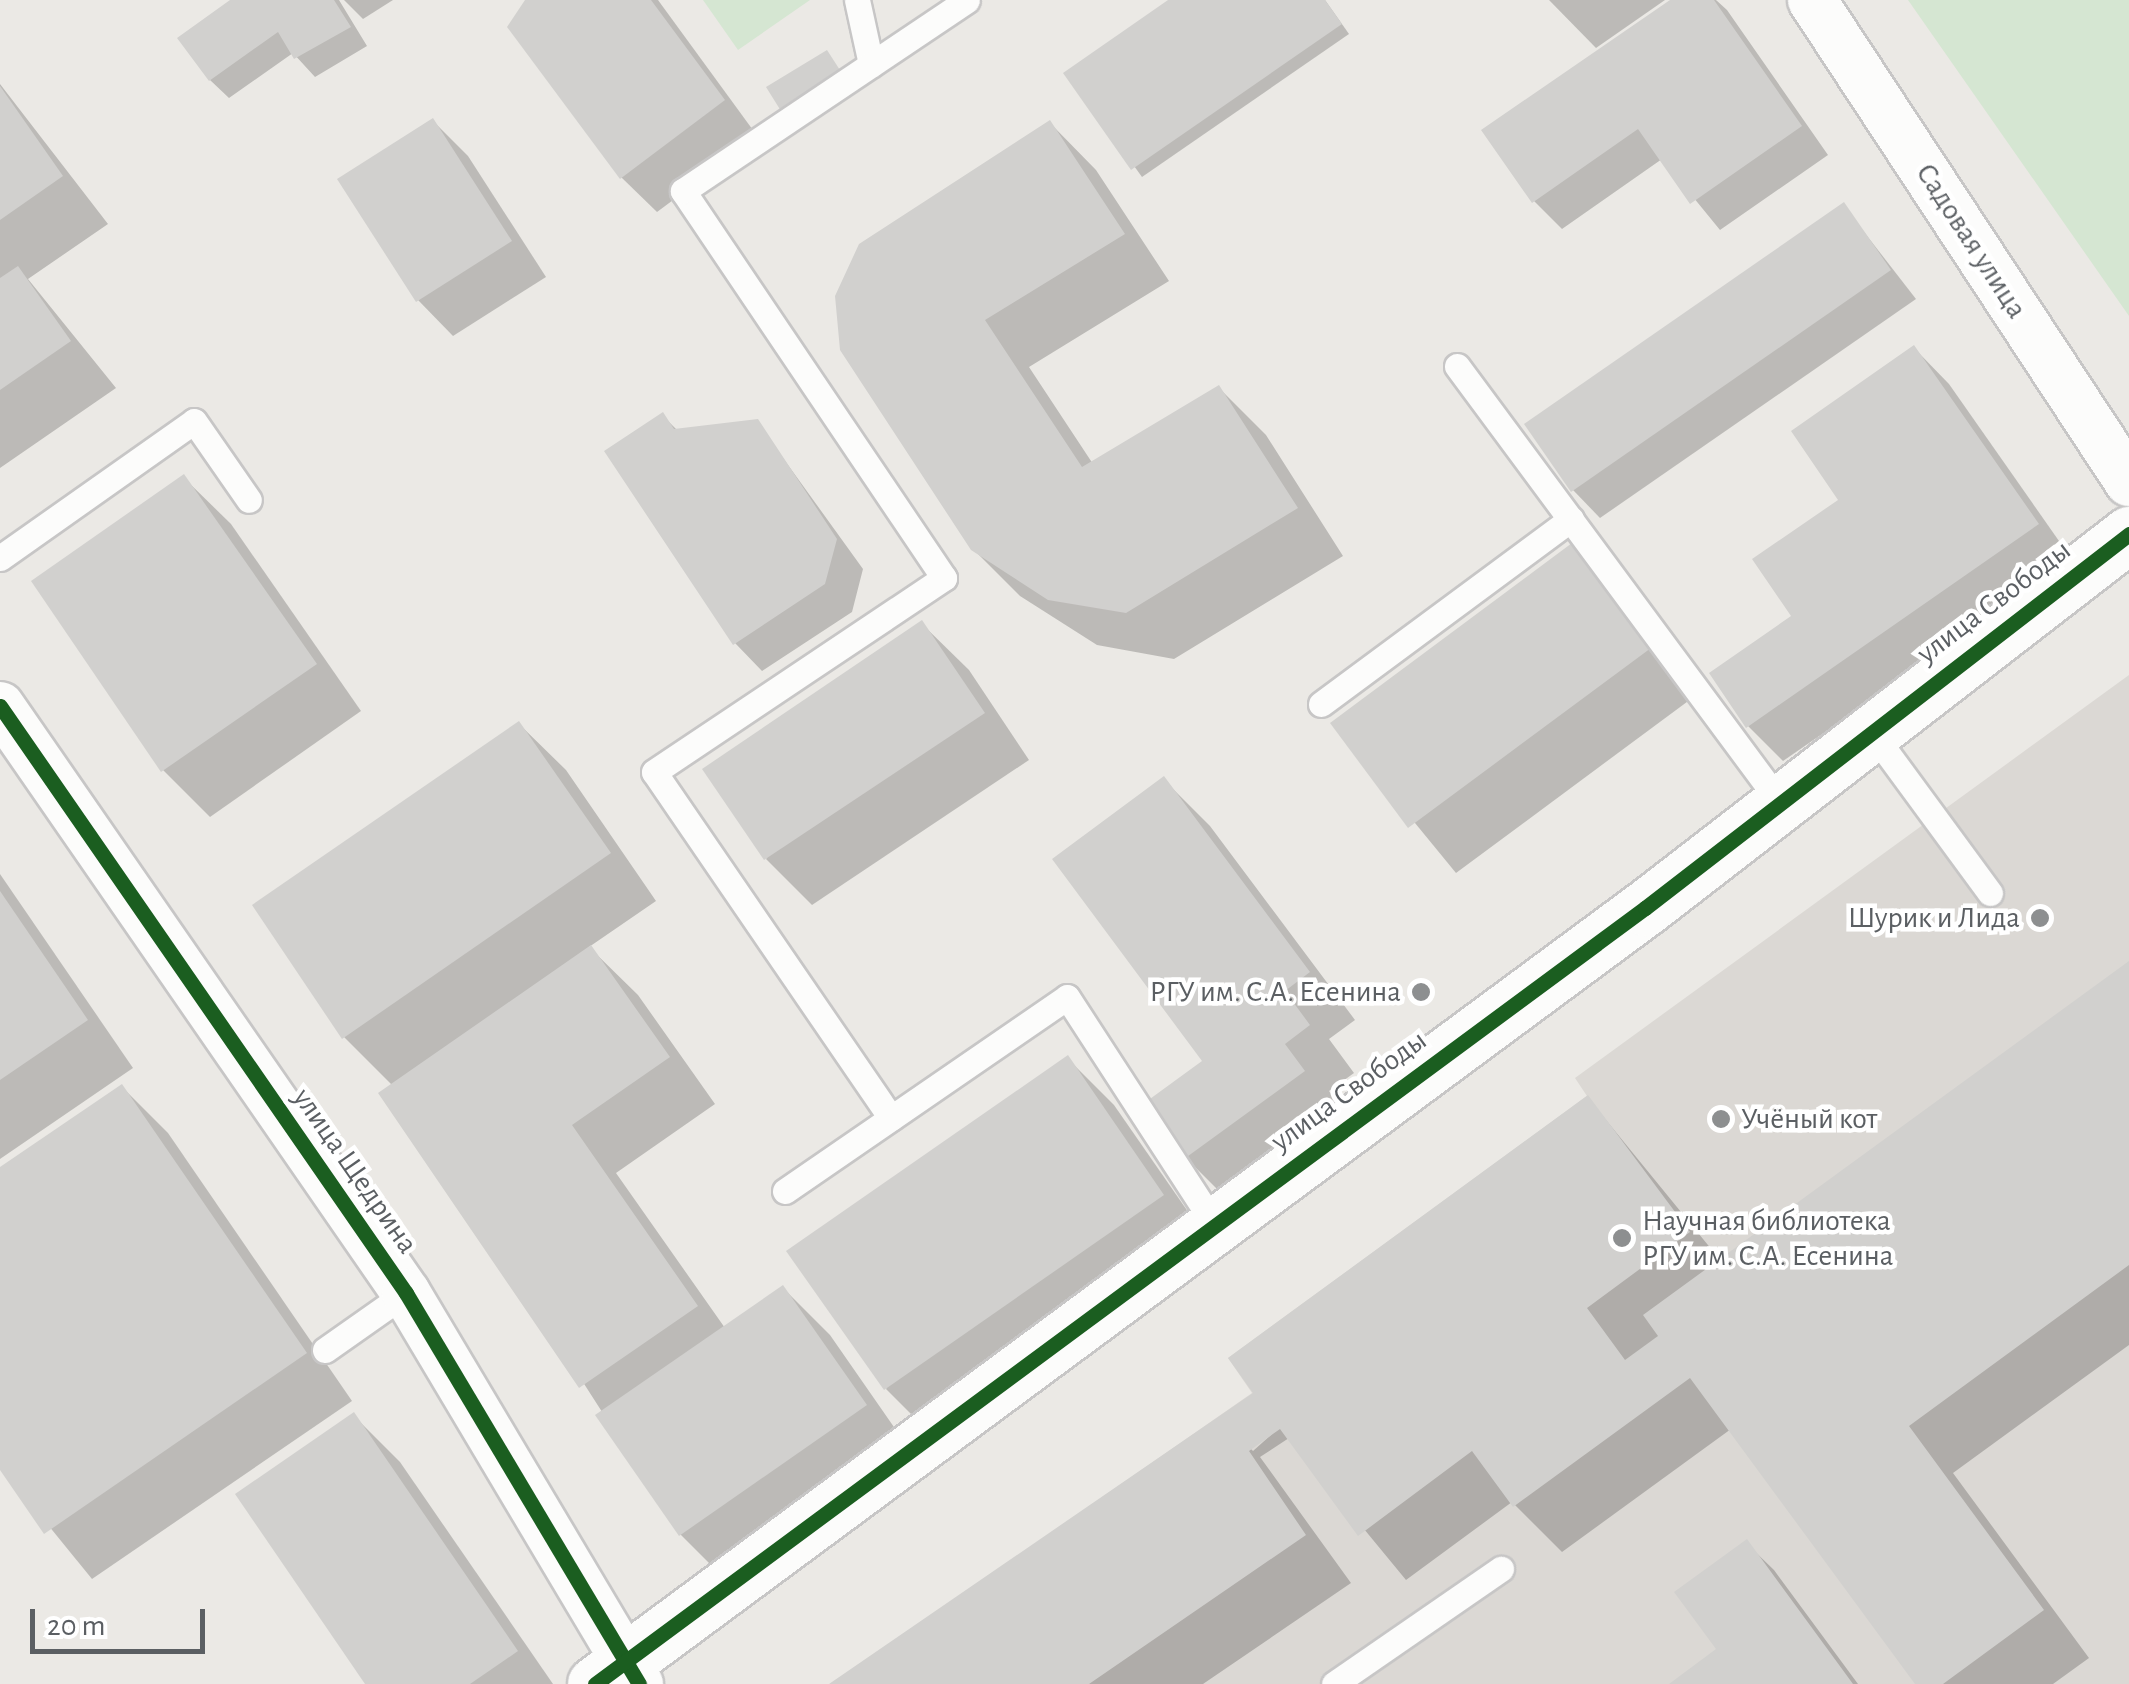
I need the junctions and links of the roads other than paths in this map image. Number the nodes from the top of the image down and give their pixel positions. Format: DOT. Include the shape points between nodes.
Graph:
graph roads {
  1 [pos="856,0"];
  2 [pos="967,0"];
  3 [pos="1812,0"];
  4 [pos="871,64"];
  5 [pos="1456,366"];
  6 [pos="2129,482"];
  7 [pos="249,500"];
  8 [pos="1570,520"];
  9 [pos="2129,534"];
  10 [pos="0,558"];
  11 [pos="1321,704"];
  12 [pos="0,706"];
  13 [pos="1871,731"];
  14 [pos="1779,801"];
  15 [pos="1990,893"];
  16 [pos="891,1118"];
  17 [pos="785,1190"];
  18 [pos="1214,1224"];
  19 [pos="406,1293"];
  20 [pos="325,1350"];
  21 [pos="1501,1569"];
  22 [pos="619,1677"];
  23 [pos="1334,1684"];
  1 -- 4 [label="lane"];
  2 -- 4 [label="lane"];
  3 -- 6 [label="street, Садовая улица"];
  4 -- 16 [label="lane" via="683,191 944,578 654,772"];
  5 -- 8 [label="lane"];
  7 -- 10 [label="lane" via="194,421"];
  8 -- 11 [label="lane"];
  8 -- 14 [label="lane"];
  9 -- 13 [label="street, улица Свободы"];
  12 -- 19 [label="street, улица Щедрина"];
  13 -- 14 [label="street, улица Свободы"];
  13 -- 15 [label="lane"];
  14 -- 18 [label="street, улица Свободы"];
  16 -- 17 [label="lane"];
  16 -- 18 [label="lane" via="1067,998"];
  18 -- 22 [label="street, улица Свободы"];
  19 -- 20 [label="lane"];
  19 -- 22 [label="street, улица Щедрина"];
  21 -- 23 [label="lane"];
}
